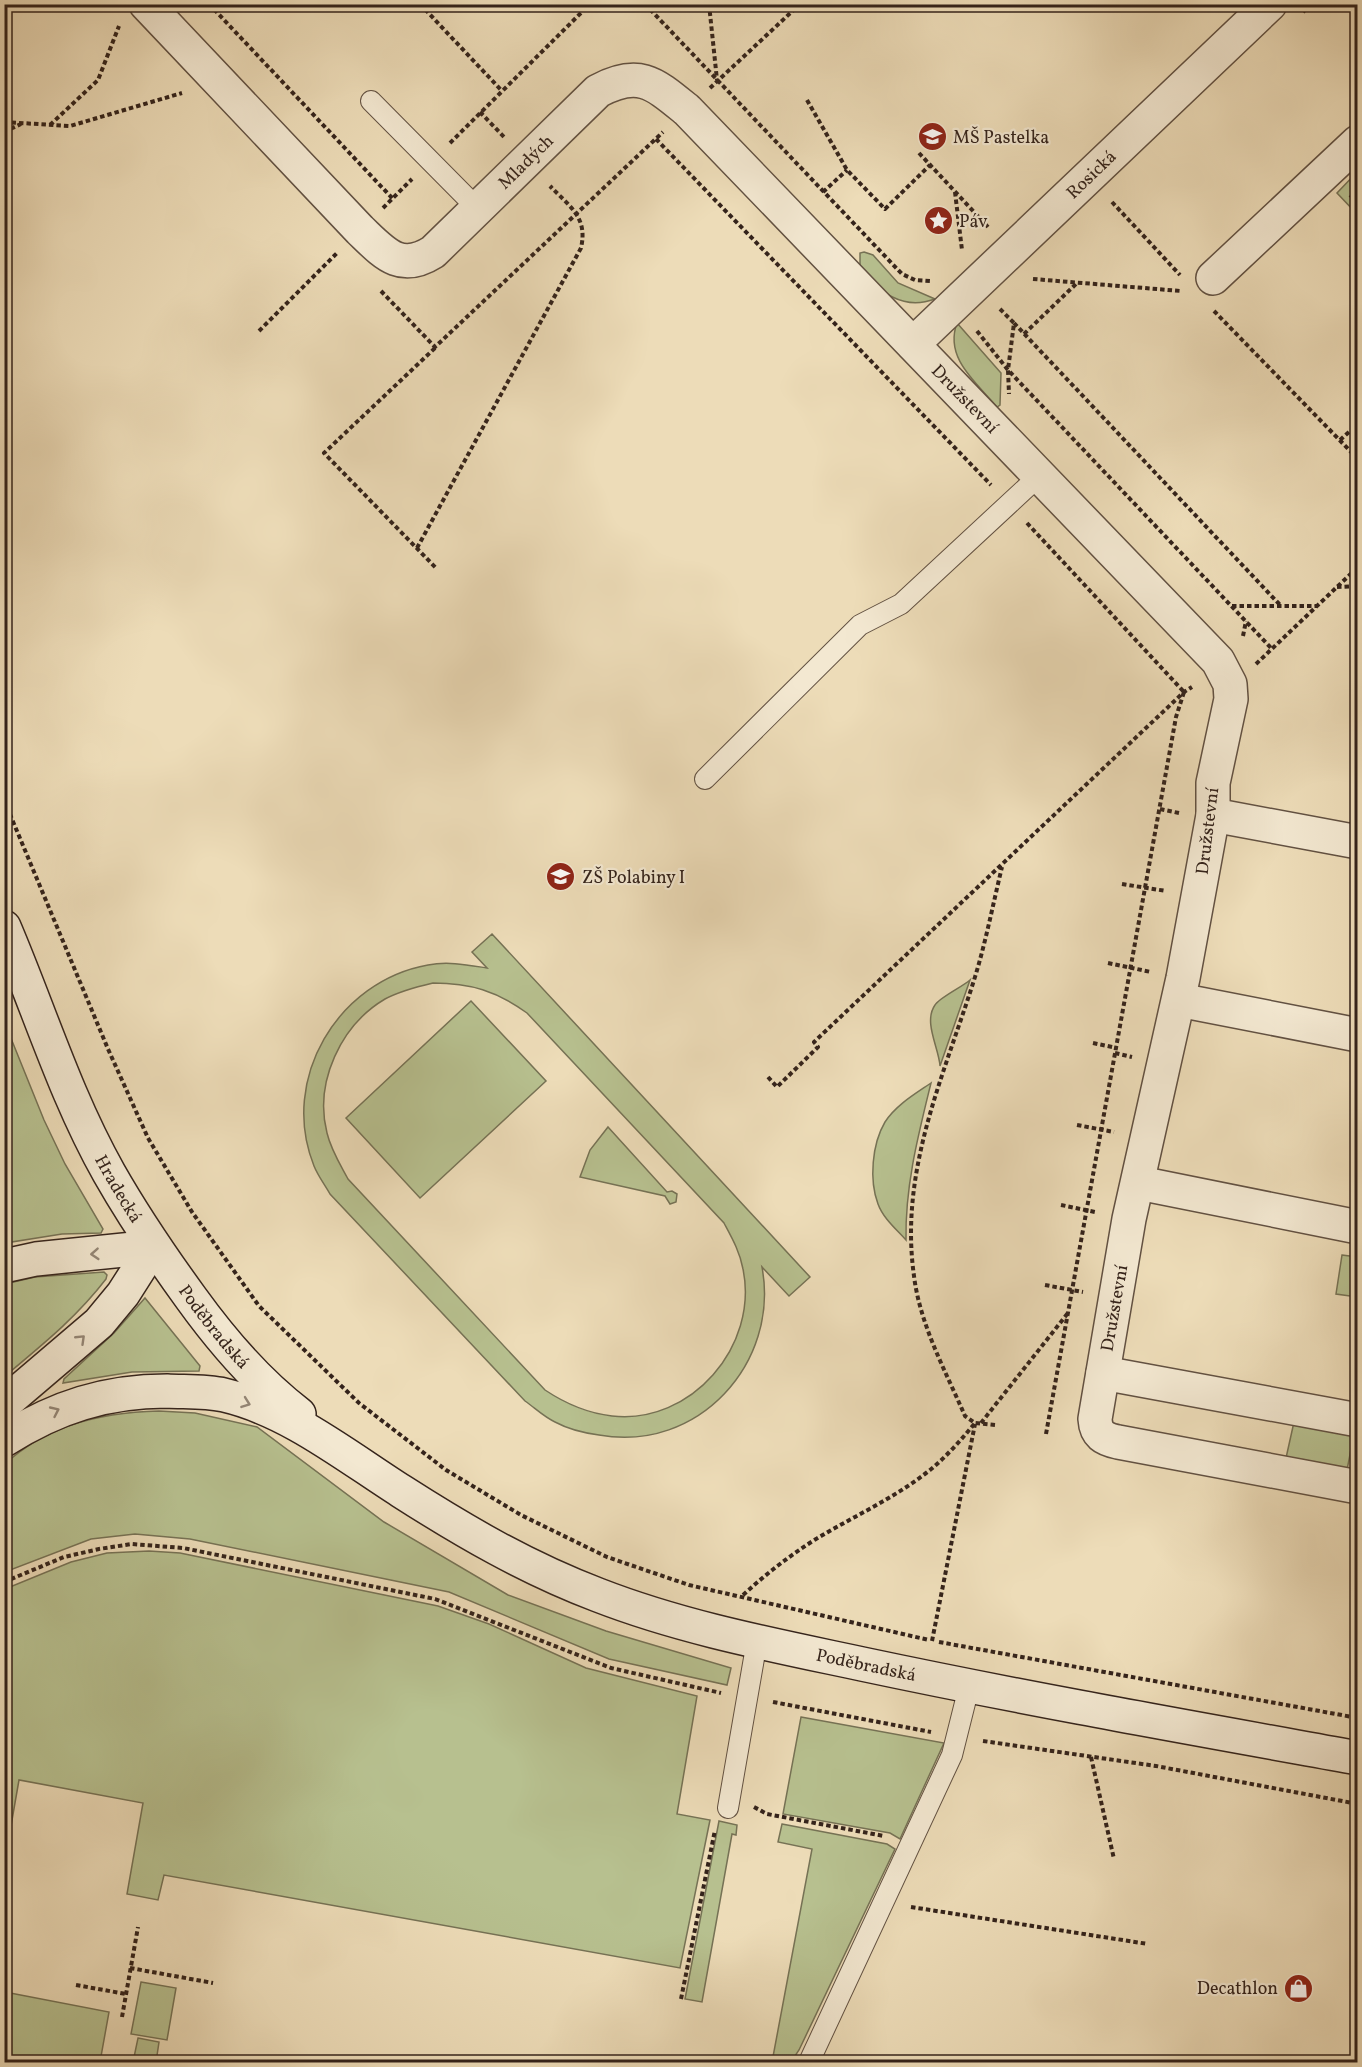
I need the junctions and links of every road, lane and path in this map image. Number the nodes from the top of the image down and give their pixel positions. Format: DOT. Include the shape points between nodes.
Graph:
graph roads {
  1 [pos="209,4"];
  2 [pos="420,4"];
  3 [pos="590,4"];
  4 [pos="645,4"];
  5 [pos="709,4"];
  6 [pos="800,4"];
  7 [pos="1270,4"];
  8 [pos="138,16"];
  9 [pos="718,81"];
  10 [pos="189,90"];
  11 [pos="807,100"];
  12 [pos="371,101"];
  13 [pos="687,110"];
  14 [pos="4,122"];
  15 [pos="22,123"];
  16 [pos="50,125"];
  17 [pos="4,132"];
  18 [pos="655,139"];
  19 [pos="1358,142"];
  20 [pos="919,153"];
  21 [pos="930,165"];
  22 [pos="847,170"];
  23 [pos="955,191"];
  24 [pos="823,192"];
  25 [pos="393,198"];
  26 [pos="1109,199"];
  27 [pos="477,208"];
  28 [pos="575,213"];
  29 [pos="991,230"];
  30 [pos="332,258"];
  31 [pos="963,258"];
  32 [pos="1022,278"];
  33 [pos="1078,282"];
  34 [pos="1204,286"];
  35 [pos="380,290"];
  36 [pos="955,303"];
  37 [pos="996,304"];
  38 [pos="1014,323"];
  39 [pos="259,332"];
  40 [pos="1024,334"];
  41 [pos="913,344"];
  42 [pos="435,347"];
  43 [pos="1008,370"];
  44 [pos="1358,424"];
  45 [pos="1340,440"];
  46 [pos="1010,444"];
  47 [pos="1358,459"];
  48 [pos="1040,475"];
  49 [pos="1010,505"];
  50 [pos="417,548"];
  51 [pos="1358,567"];
  52 [pos="437,569"];
  53 [pos="1358,586"];
  54 [pos="1337,587"];
  55 [pos="1232,606"];
  56 [pos="1281,606"];
  57 [pos="1317,606"];
  58 [pos="1272,649"];
  59 [pos="1254,666"];
  60 [pos="1184,692"];
  61 [pos="705,779"];
  62 [pos="4,800"];
  63 [pos="1213,815"];
  64 [pos="1358,842"];
  65 [pos="1002,866"];
  66 [pos="1122,884"];
  67 [pos="1145,887"];
  68 [pos="1198,896"];
  69 [pos="4,927"];
  70 [pos="1108,963"];
  71 [pos="1131,968"];
  72 [pos="1181,989"];
  73 [pos="1358,1035"];
  74 [pos="1093,1044"];
  75 [pos="1117,1048"];
  76 [pos="768,1077"];
  77 [pos="1139,1183"];
  78 [pos="1358,1227"];
  79 [pos="153,1247"];
  80 [pos="4,1266"];
  81 [pos="1358,1268"];
  82 [pos="1353,1291"];
  83 [pos="1068,1313"];
  84 [pos="1103,1373"];
  85 [pos="4,1404"];
  86 [pos="1358,1420"];
  87 [pos="975,1423"];
  88 [pos="981,1423"];
  89 [pos="995,1425"];
  90 [pos="1046,1434"];
  91 [pos="4,1440"];
  92 [pos="1358,1487"];
  93 [pos="401,1491"];
  94 [pos="4,1582"];
  95 [pos="742,1595"];
  96 [pos="758,1641"];
  97 [pos="932,1641"];
  98 [pos="969,1687"];
  99 [pos="747,1697"];
  100 [pos="1358,1718"];
  101 [pos="958,1737"];
  102 [pos="1091,1756"];
  103 [pos="1358,1758"];
  104 [pos="729,1800"];
  105 [pos="1358,1804"];
  106 [pos="909,1848"];
  107 [pos="1114,1859"];
  108 [pos="884,1902"];
  109 [pos="138,1927"];
  110 [pos="1148,1944"];
  111 [pos="130,1968"];
  112 [pos="213,1983"];
  113 [pos="76,1985"];
  114 [pos="126,1995"];
  115 [pos="681,1999"];
  116 [pos="122,2017"];
  117 [pos="809,2062"];
  1 -- 25 [label="path"];
  2 -- 3 [label="path" via="502,92"];
  4 -- 9 [label="path"];
  5 -- 9 [label="path"];
  6 -- 9 [label="path"];
  7 -- 36 [label="street, Rosická"];
  8 -- 16 [label="path" via="121,19 98,80"];
  8 -- 27 [label="street, Mladých" via="393,259 421,260"];
  9 -- 13 [label="path"];
  9 -- 24 [label="path"];
  10 -- 16 [label="path" via="70,126"];
  11 -- 22 [label="path"];
  12 -- 27 [label="lane"];
  13 -- 18 [label="path"];
  13 -- 27 [label="street, Mladých" via="644,80 613,83 576,110"];
  13 -- 41 [label="street, Mladých"];
  14 -- 15 [label="path"];
  15 -- 16 [label="path"];
  15 -- 17 [label="path"];
  18 -- 28 [label="path"];
  18 -- 49 [label="path"];
  19 -- 34 [label="street"];
  20 -- 21 [label="path"];
  21 -- 22 [label="path" via="885,209"];
  21 -- 23 [label="path"];
  22 -- 24 [label="path"];
  23 -- 29 [label="path"];
  23 -- 31 [label="path"];
  24 -- 36 [label="path" via="902,274 935,282"];
  26 -- 34 [label="path"];
  28 -- 42 [label="path"];
  28 -- 50 [label="path" via="583,227 581,248"];
  30 -- 39 [label="path"];
  32 -- 33 [label="path"];
  33 -- 34 [label="path"];
  33 -- 40 [label="path"];
  34 -- 45 [label="path"];
  35 -- 42 [label="path"];
  36 -- 41 [label="street, Rosická"];
  36 -- 43 [label="path"];
  37 -- 38 [label="path"];
  38 -- 40 [label="path"];
  38 -- 43 [label="path"];
  40 -- 56 [label="path"];
  41 -- 46 [label="street, Družstevní"];
  42 -- 50 [label="path" via="324,453"];
  43 -- 46 [label="path"];
  43 -- 55 [label="path"];
  44 -- 45 [label="path"];
  45 -- 47 [label="path"];
  46 -- 48 [label="street, Družstevní"];
  48 -- 49 [label="lane"];
  48 -- 63 [label="street, Družstevní" via="1224,669 1231,699 1213,783"];
  49 -- 60 [label="path"];
  49 -- 61 [label="lane" via="901,604 860,625"];
  50 -- 52 [label="path"];
  51 -- 54 [label="path"];
  53 -- 54 [label="path"];
  54 -- 57 [label="path"];
  55 -- 56 [label="path"];
  55 -- 58 [label="path"];
  56 -- 57 [label="path"];
  57 -- 58 [label="path"];
  58 -- 59 [label="path"];
  60 -- 65 [label="path"];
  60 -- 67 [label="path"];
  62 -- 95 [label="path" via="148,1138 192,1212 259,1306 359,1403 446,1470 520,1515 607,1557 689,1585"];
  63 -- 64 [label="street"];
  63 -- 68 [label="street, Družstevní"];
  65 -- 76 [label="path" via="814,1042 818,1047 777,1087"];
  65 -- 87 [label="path" via="975,976 927,1116 910,1212 914,1277 930,1337 965,1416"];
  66 -- 67 [label="path"];
  67 -- 68 [label="path"];
  67 -- 71 [label="path"];
  68 -- 72 [label="street, Družstevní"];
  69 -- 79 [label="street, Hradecká" via="73,1098 108,1172"];
  70 -- 71 [label="path"];
  71 -- 72 [label="path"];
  71 -- 75 [label="path"];
  72 -- 73 [label="street"];
  72 -- 77 [label="street, Družstevní"];
  74 -- 75 [label="path"];
  75 -- 83 [label="path"];
  77 -- 78 [label="street"];
  77 -- 84 [label="street, Družstevní" via="1129,1219"];
  79 -- 80 [label="street, one-way"];
  85 -- 79 [label="street, one-way" via="99,1323"];
  79 -- 93 [label="street, Poděbradská" via="207,1319 262,1382"];
  81 -- 82 [label="path"];
  83 -- 88 [label="path"];
  83 -- 90 [label="path"];
  84 -- 86 [label="street"];
  84 -- 92 [label="street, Družstevní" via="1095,1419 1100,1435 1118,1443"];
  87 -- 88 [label="path"];
  87 -- 95 [label="path" via="930,1470 886,1501 775,1566"];
  87 -- 97 [label="path"];
  88 -- 89 [label="path"];
  91 -- 93 [label="street, Poděbradská, one-way" via="38,1419 93,1398 159,1391 223,1395 268,1411 312,1434"];
  93 -- 96 [label="street, Poděbradská" via="494,1549 541,1573 631,1608"];
  94 -- 99 [label="path" via="64,1557 99,1549 132,1544 183,1548 435,1599 611,1668"];
  95 -- 97 [label="path"];
  96 -- 98 [label="street, Poděbradská"];
  96 -- 99 [label="lane"];
  97 -- 100 [label="path"];
  98 -- 101 [label="lane"];
  98 -- 103 [label="street, Poděbradská"];
  99 -- 101 [label="path"];
  99 -- 104 [label="lane"];
  101 -- 102 [label="path"];
  101 -- 106 [label="lane"];
  102 -- 105 [label="path"];
  102 -- 107 [label="path"];
  104 -- 106 [label="path" via="767,1814 886,1837"];
  104 -- 115 [label="path" via="719,1802"];
  106 -- 108 [label="lane"];
  108 -- 110 [label="path"];
  108 -- 117 [label="lane"];
  109 -- 111 [label="path"];
  111 -- 112 [label="path"];
  111 -- 114 [label="path"];
  113 -- 114 [label="path"];
  114 -- 116 [label="path"];
}
